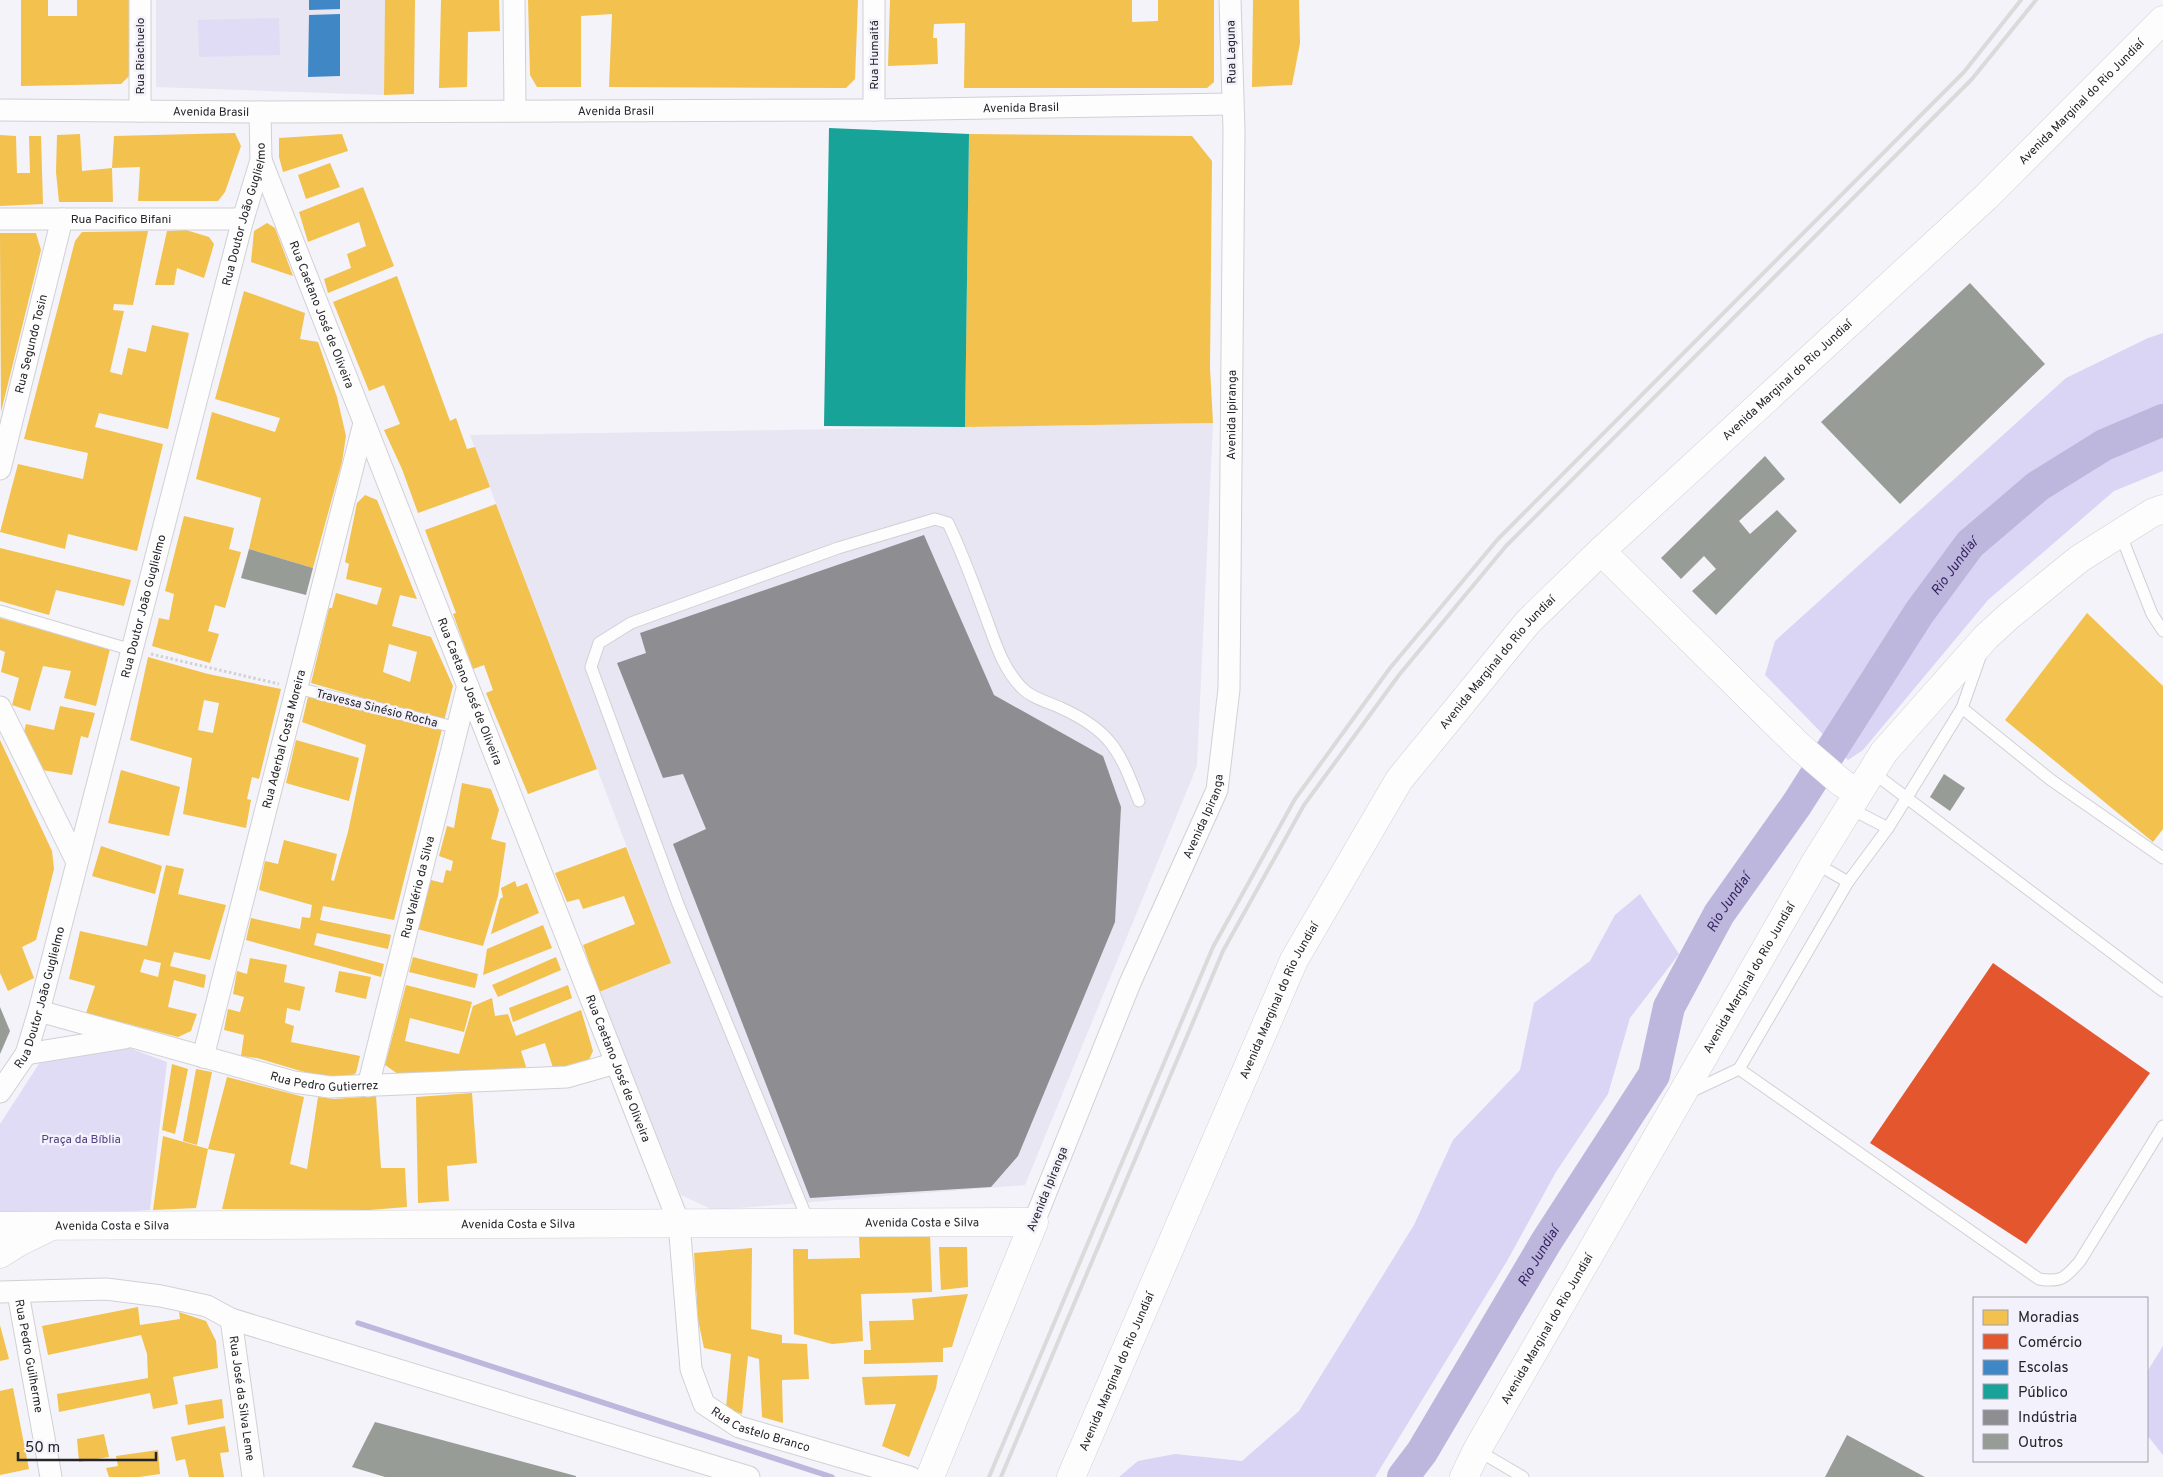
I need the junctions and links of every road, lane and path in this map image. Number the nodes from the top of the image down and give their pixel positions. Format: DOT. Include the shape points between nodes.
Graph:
graph roads {
  1 [pos="140,0"];
  2 [pos="514,0"];
  3 [pos="874,0"];
  4 [pos="1230,0"];
  5 [pos="2163,20"];
  6 [pos="1232,104"];
  7 [pos="0,110"];
  8 [pos="874,110"];
  9 [pos="140,111"];
  10 [pos="515,111"];
  11 [pos="260,112"];
  12 [pos="261,160"];
  13 [pos="0,219"];
  14 [pos="62,219"];
  15 [pos="244,219"];
  16 [pos="364,423"];
  17 [pos="0,469"];
  18 [pos="2163,509"];
  19 [pos="2120,533"];
  20 [pos="1601,551"];
  21 [pos="0,611"];
  22 [pos="2163,632"];
  23 [pos="1986,637"];
  24 [pos="132,650"];
  25 [pos="297,688"];
  26 [pos="467,689"];
  27 [pos="0,707"];
  28 [pos="1962,708"];
  29 [pos="458,728"];
  30 [pos="1855,789"];
  31 [pos="1907,798"];
  32 [pos="1138,801"];
  33 [pos="1888,828"];
  34 [pos="2163,858"];
  35 [pos="77,862"];
  36 [pos="1815,863"];
  37 [pos="1848,882"];
  38 [pos="2163,991"];
  39 [pos="39,1011"];
  40 [pos="132,1037"];
  41 [pos="26,1054"];
  42 [pos="203,1057"];
  43 [pos="616,1063"];
  44 [pos="1739,1069"];
  45 [pos="368,1086"];
  46 [pos="0,1092"];
  47 [pos="1682,1096"];
  48 [pos="2163,1126"];
  49 [pos="1034,1222"];
  50 [pos="679,1223"];
  51 [pos="809,1223"];
  52 [pos="0,1226"];
  53 [pos="52,1226"];
  54 [pos="0,1254"];
  55 [pos="9,1293"];
  56 [pos="231,1320"];
  57 [pos="1477,1450"];
  58 [pos="51,1477"];
  59 [pos="253,1477"];
  60 [pos="749,1477"];
  61 [pos="910,1477"];
  62 [pos="930,1477"];
  63 [pos="1071,1477"];
  64 [pos="1464,1477"];
  65 [pos="1523,1477"];
  1 -- 9 [label="street, Rua Riachuelo"];
  2 -- 10 [label="street"];
  3 -- 8 [label="street, Rua Humaitá"];
  4 -- 6 [label="street, Rua Laguna"];
  5 -- 20 [label="main road, Avenida Marginal do Rio Jundiaí" via="1986,197"];
  6 -- 8 [label="street, Avenida Brasil"];
  6 -- 49 [label="street, Avenida Ipiranga" via="1229,689 1217,790 1130,983"];
  7 -- 9 [label="street, Avenida Brasil"];
  8 -- 10 [label="street, Avenida Brasil"];
  9 -- 11 [label="street, Avenida Brasil"];
  10 -- 11 [label="street, Avenida Brasil"];
  11 -- 12 [label="street, Rua Doutor João Guglielmo"];
  12 -- 15 [label="street, Rua Doutor João Guglielmo"];
  12 -- 16 [label="street, Rua Caetano José de Oliveira"];
  13 -- 14 [label="street, Rua Pacifico Bifani"];
  14 -- 15 [label="street, Rua Pacifico Bifani"];
  14 -- 17 [label="street, Rua Segundo Tosin"];
  15 -- 24 [label="street, Rua Doutor João Guglielmo"];
  16 -- 25 [label="street, Rua Aderbal Costa Moreira"];
  16 -- 26 [label="street, Rua Caetano José de Oliveira"];
  18 -- 19 [label="main road, Avenida Marginal do Rio Jundiaí"];
  19 -- 22 [label="lane" via="2152,614"];
  19 -- 23 [label="main road, Avenida Marginal do Rio Jundiaí" via="2080,559"];
  20 -- 30 [label="main road" via="1800,747"];
  20 -- 63 [label="main road, Avenida Marginal do Rio Jundiaí" via="1528,622 1400,780 1294,960"];
  21 -- 24 [label="lane"];
  23 -- 28 [label="lane"];
  23 -- 30 [label="main road, Avenida Marginal do Rio Jundiaí"];
  24 -- 25 [label="path"];
  24 -- 35 [label="street, Rua Doutor João Guglielmo"];
  25 -- 29 [label="lane, Travessa Sinésio Rocha"];
  25 -- 42 [label="street, Rua Aderbal Costa Moreira"];
  26 -- 29 [label="street, Rua Valério da Silva"];
  26 -- 43 [label="street, Rua Caetano José de Oliveira"];
  27 -- 35 [label="street"];
  28 -- 31 [label="lane"];
  28 -- 34 [label="lane" via="2051,780"];
  29 -- 45 [label="street, Rua Valério da Silva"];
  30 -- 31 [label="lane"];
  30 -- 33 [label="lane"];
  30 -- 36 [label="main road, Avenida Marginal do Rio Jundiaí"];
  31 -- 33 [label="lane"];
  31 -- 38 [label="lane"];
  32 -- 51 [label="lane" via="1115,746 1102,732 1020,687 1002,661 948,523 935,519 838,548 631,623 599,643 592,667 595,676 678,904"];
  33 -- 37 [label="lane"];
  35 -- 39 [label="street, Rua Doutor João Guglielmo"];
  36 -- 37 [label="lane"];
  36 -- 47 [label="main road, Avenida Marginal do Rio Jundiaí"];
  37 -- 44 [label="lane"];
  39 -- 40 [label="street, Rua Pedro Gutierrez"];
  39 -- 41 [label="street, Rua Doutor João Guglielmo"];
  40 -- 41 [label="street"];
  40 -- 42 [label="street, Rua Pedro Gutierrez"];
  41 -- 46 [label="street, Rua Doutor João Guglielmo"];
  42 -- 45 [label="street, Rua Pedro Gutierrez" via="294,1082 330,1087"];
  43 -- 45 [label="street, Rua Pedro Gutierrez" via="566,1077"];
  43 -- 50 [label="street, Rua Caetano José de Oliveira"];
  44 -- 47 [label="lane"];
  44 -- 48 [label="lane" via="2039,1279 2055,1282 2080,1261"];
  47 -- 57 [label="main road, Avenida Marginal do Rio Jundiaí"];
  49 -- 51 [label="main road, Avenida Costa e Silva"];
  49 -- 62 [label="main road, Avenida Ipiranga"];
  50 -- 51 [label="main road, Avenida Costa e Silva"];
  50 -- 53 [label="main road, Avenida Costa e Silva"];
  50 -- 61 [label="street, Rua Castelo Branco" via="691,1368 704,1404 739,1428"];
  52 -- 53 [label="main road, Avenida Costa e Silva"];
  53 -- 54 [label="main road"];
  55 -- 56 [label="street" via="106,1290 162,1296 207,1306"];
  55 -- 58 [label="street, Rua Pedro Guilherme"];
  56 -- 59 [label="street, Rua José da Silva Leme"];
  56 -- 60 [label="street"];
  57 -- 64 [label="main road, Avenida Marginal do Rio Jundiaí"];
  57 -- 65 [label="lane"];
}
